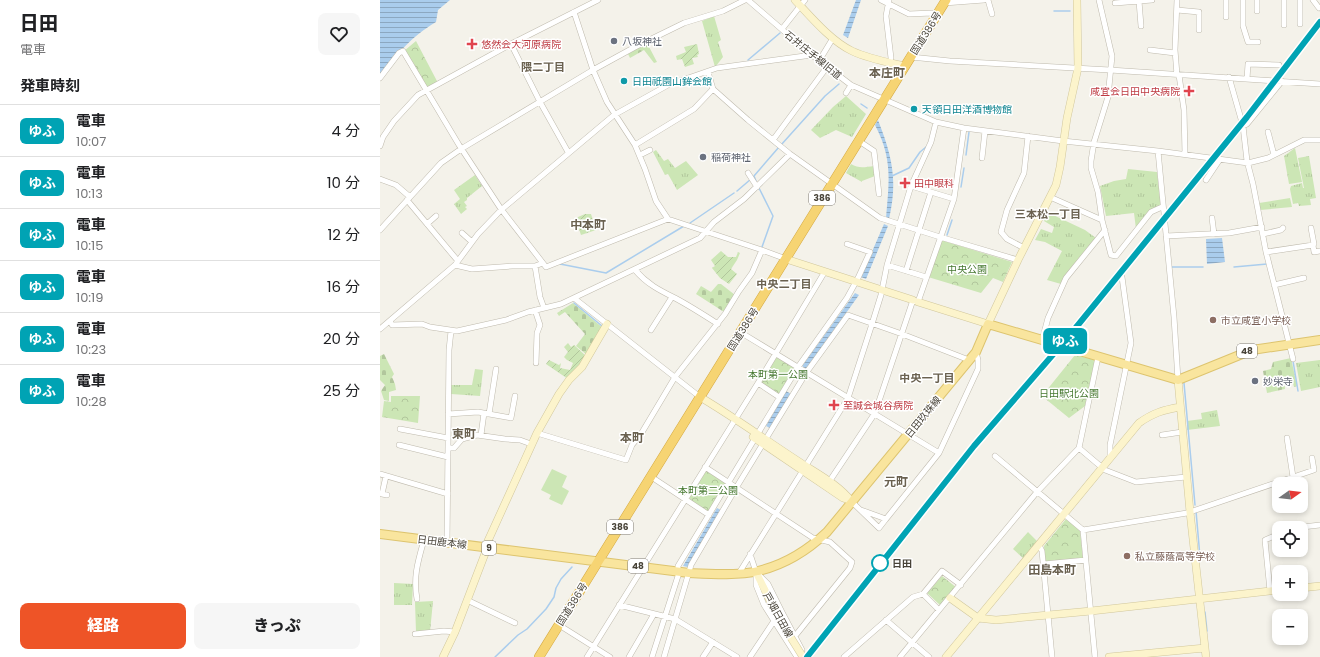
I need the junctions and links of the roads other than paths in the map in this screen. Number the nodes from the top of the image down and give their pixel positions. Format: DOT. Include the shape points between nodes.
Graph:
graph roads {
  1 [pos="598,0"];
  2 [pos="746,0"];
  3 [pos="795,0"];
  4 [pos="881,0"];
  5 [pos="984,0"];
  6 [pos="988,0"];
  7 [pos="1077,0"];
  8 [pos="1099,0"];
  9 [pos="1152,0"];
  10 [pos="1177,0"];
  11 [pos="1226,0"];
  12 [pos="1242,0"];
  13 [pos="1257,0"];
  14 [pos="1284,0"];
  15 [pos="1300,0"];
  16 [pos="1313,0"];
  17 [pos="1131,1"];
  18 [pos="1139,1"];
  19 [pos="802,2"];
  20 [pos="888,2"];
  21 [pos="945,2"];
  22 [pos="1115,3"];
  23 [pos="1319,8"];
  24 [pos="1177,10"];
  25 [pos="1257,11"];
  26 [pos="574,12"];
  27 [pos="992,14"];
  28 [pos="937,15"];
  29 [pos="1226,17"];
  30 [pos="1300,24"];
  31 [pos="1284,25"];
  32 [pos="1141,26"];
  33 [pos="782,29"];
  34 [pos="1199,30"];
  35 [pos="833,38"];
  36 [pos="1258,42"];
  37 [pos="511,44"];
  38 [pos="1150,50"];
  39 [pos="1175,53"];
  40 [pos="812,55"];
  41 [pos="911,57"];
  42 [pos="891,58"];
  43 [pos="819,61"];
  44 [pos="1279,65"];
  45 [pos="905,66"];
  46 [pos="828,67"];
  47 [pos="1078,68"];
  48 [pos="593,70"];
  49 [pos="1110,70"];
  50 [pos="708,72"];
  51 [pos="1178,75"];
  52 [pos="1229,77"];
  53 [pos="380,78"];
  54 [pos="1247,79"];
  55 [pos="1282,81"];
  56 [pos="1320,84"];
  57 [pos="713,89"];
  58 [pos="425,90"];
  59 [pos="884,100"];
  60 [pos="540,102"];
  61 [pos="614,115"];
  62 [pos="936,122"];
  63 [pos="1242,126"];
  64 [pos="964,128"];
  65 [pos="985,131"];
  66 [pos="1268,132"];
  67 [pos="1028,136"];
  68 [pos="773,140"];
  69 [pos="1320,140"];
  70 [pos="859,141"];
  71 [pos="1063,141"];
  72 [pos="1094,144"];
  73 [pos="635,145"];
  74 [pos="380,146"];
  75 [pos="461,149"];
  76 [pos="650,150"];
  77 [pos="1158,151"];
  78 [pos="568,152"];
  79 [pos="790,154"];
  80 [pos="1185,154"];
  81 [pos="640,155"];
  82 [pos="1274,155"];
  83 [pos="982,158"];
  84 [pos="1220,159"];
  85 [pos="1248,163"];
  86 [pos="750,176"];
  87 [pos="380,179"];
  88 [pos="1206,180"];
  89 [pos="831,184"];
  90 [pos="911,186"];
  91 [pos="757,187"];
  92 [pos="931,192"];
  93 [pos="879,194"];
  94 [pos="1050,197"];
  95 [pos="408,198"];
  96 [pos="954,199"];
  97 [pos="1162,207"];
  98 [pos="501,210"];
  99 [pos="436,216"];
  100 [pos="1212,218"];
  101 [pos="668,219"];
  102 [pos="1102,220"];
  103 [pos="427,224"];
  104 [pos="899,224"];
  105 [pos="1262,227"];
  106 [pos="1283,228"];
  107 [pos="1311,228"];
  108 [pos="380,230"];
  109 [pos="919,230"];
  110 [pos="1105,230"];
  111 [pos="706,231"];
  112 [pos="462,233"];
  113 [pos="1214,234"];
  114 [pos="1263,234"];
  115 [pos="1166,236"];
  116 [pos="940,237"];
  117 [pos="472,242"];
  118 [pos="847,244"];
  119 [pos="1312,245"];
  120 [pos="1024,248"];
  121 [pos="762,250"];
  122 [pos="1320,251"];
  123 [pos="1266,252"];
  124 [pos="786,259"];
  125 [pos="1018,260"];
  126 [pos="456,263"];
  127 [pos="543,263"];
  128 [pos="887,265"];
  129 [pos="536,266"];
  130 [pos="635,270"];
  131 [pos="906,271"];
  132 [pos="824,273"];
  133 [pos="1122,277"];
  134 [pos="926,278"];
  135 [pos="1304,278"];
  136 [pos="856,282"];
  137 [pos="1274,285"];
  138 [pos="882,290"];
  139 [pos="672,297"];
  140 [pos="574,298"];
  141 [pos="916,301"];
  142 [pos="544,308"];
  143 [pos="534,310"];
  144 [pos="390,321"];
  145 [pos="607,324"];
  146 [pos="718,324"];
  147 [pos="872,324"];
  148 [pos="988,324"];
  149 [pos="380,329"];
  150 [pos="651,330"];
  151 [pos="1008,330"];
  152 [pos="451,331"];
  153 [pos="740,332"];
  154 [pos="902,334"];
  155 [pos="1043,337"];
  156 [pos="1320,340"];
  157 [pos="1288,344"];
  158 [pos="976,352"];
  159 [pos="776,353"];
  160 [pos="1098,357"];
  161 [pos="1293,359"];
  162 [pos="969,360"];
  163 [pos="536,363"];
  164 [pos="1127,364"];
  165 [pos="798,367"];
  166 [pos="496,369"];
  167 [pos="806,372"];
  168 [pos="675,377"];
  169 [pos="1178,380"];
  170 [pos="758,383"];
  171 [pos="515,396"];
  172 [pos="700,397"];
  173 [pos="779,397"];
  174 [pos="848,398"];
  175 [pos="1180,407"];
  176 [pos="875,413"];
  177 [pos="448,414"];
  178 [pos="486,414"];
  179 [pos="734,421"];
  180 [pos="400,430"];
  181 [pos="537,432"];
  182 [pos="1182,432"];
  183 [pos="481,435"];
  184 [pos="908,435"];
  185 [pos="1162,435"];
  186 [pos="756,436"];
  187 [pos="448,438"];
  188 [pos="1287,438"];
  189 [pos="765,442"];
  190 [pos="531,444"];
  191 [pos="399,445"];
  192 [pos="448,448"];
  193 [pos="1079,448"];
  194 [pos="939,453"];
  195 [pos="994,456"];
  196 [pos="448,457"];
  197 [pos="1110,457"];
  198 [pos="1312,458"];
  199 [pos="705,467"];
  200 [pos="804,468"];
  201 [pos="1102,468"];
  202 [pos="380,474"];
  203 [pos="386,476"];
  204 [pos="650,476"];
  205 [pos="1186,477"];
  206 [pos="1293,477"];
  207 [pos="728,482"];
  208 [pos="829,482"];
  209 [pos="1272,484"];
  210 [pos="736,488"];
  211 [pos="1038,492"];
  212 [pos="448,494"];
  213 [pos="387,495"];
  214 [pos="685,499"];
  215 [pos="852,502"];
  216 [pos="861,510"];
  217 [pos="1190,512"];
  218 [pos="776,514"];
  219 [pos="1065,514"];
  220 [pos="709,515"];
  221 [pos="886,519"];
  222 [pos="1320,525"];
  223 [pos="1308,526"];
  224 [pos="1083,530"];
  225 [pos="380,534"];
  226 [pos="1272,537"];
  227 [pos="820,538"];
  228 [pos="424,540"];
  229 [pos="448,543"];
  230 [pos="1039,545"];
  231 [pos="486,547"];
  232 [pos="750,554"];
  233 [pos="1086,560"];
  234 [pos="599,562"];
  235 [pos="1044,564"];
  236 [pos="643,566"];
  237 [pos="678,571"];
  238 [pos="756,572"];
  239 [pos="689,573"];
  240 [pos="739,573"];
  241 [pos="961,585"];
  242 [pos="1320,586"];
  243 [pos="1308,587"];
  244 [pos="1270,591"];
  245 [pos="923,594"];
  246 [pos="950,598"];
  247 [pos="1200,598"];
  248 [pos="417,599"];
  249 [pos="467,600"];
  250 [pos="619,605"];
  251 [pos="939,610"];
  252 [pos="1090,611"];
  253 [pos="654,614"];
  254 [pos="1048,615"];
  255 [pos="665,616"];
  256 [pos="978,618"];
  257 [pos="676,619"];
  258 [pos="776,619"];
  259 [pos="886,620"];
  260 [pos="515,623"];
  261 [pos="559,625"];
  262 [pos="455,632"];
  263 [pos="415,634"];
  264 [pos="795,636"];
  265 [pos="712,642"];
  266 [pos="912,643"];
  267 [pos="594,647"];
  268 [pos="1205,648"];
  269 [pos="1166,654"];
  270 [pos="1131,656"];
  271 [pos="443,657"];
  272 [pos="539,657"];
  273 [pos="587,657"];
  274 [pos="610,657"];
  275 [pos="629,657"];
  276 [pos="652,657"];
  277 [pos="664,657"];
  278 [pos="703,657"];
  279 [pos="737,657"];
  280 [pos="750,657"];
  281 [pos="798,657"];
  282 [pos="803,657"];
  283 [pos="844,657"];
  284 [pos="900,657"];
  285 [pos="929,657"];
  286 [pos="946,657"];
  287 [pos="1052,657"];
  288 [pos="1095,657"];
  289 [pos="1109,657"];
  290 [pos="1206,657"];
  1 -- 26 [label="street"];
  2 -- 33 [label="street, 石井庄手線旧道"];
  2 -- 48 [label="street" via="723,11 684,23"];
  3 -- 19 [label="street"];
  4 -- 20 [label="street"];
  5 -- 21 [label="street"];
  6 -- 27 [label="street"];
  7 -- 47 [label="street"];
  8 -- 49 [label="street" via="1112,56"];
  9 -- 18 [label="street"];
  10 -- 24 [label="street"];
  11 -- 29 [label="street"];
  12 -- 36 [label="street" via="1243,26 1248,42"];
  13 -- 25 [label="street"];
  14 -- 31 [label="street"];
  15 -- 30 [label="street"];
  16 -- 23 [label="street"];
  17 -- 18 [label="street"];
  17 -- 22 [label="street"];
  18 -- 32 [label="street"];
  19 -- 33 [label="street"];
  19 -- 35 [label="street"];
  19 -- 42 [label="street" via="845,41 874,55"];
  20 -- 28 [label="street" via="909,14"];
  20 -- 42 [label="street" via="886,16"];
  21 -- 28 [label="highway, 国道386号 / 386"];
  24 -- 34 [label="street" via="1199,12"];
  24 -- 39 [label="street"];
  26 -- 37 [label="street"];
  26 -- 48 [label="street"];
  28 -- 41 [label="highway, 国道386号 / 386"];
  33 -- 40 [label="street, 石井庄手線旧道"];
  35 -- 43 [label="street"];
  35 -- 45 [label="street" via="851,50 873,59"];
  37 -- 58 [label="street"];
  37 -- 60 [label="street"];
  38 -- 39 [label="street"];
  39 -- 51 [label="street"];
  40 -- 43 [label="street, 石井庄手線旧道"];
  40 -- 50 [label="street" via="717,68"];
  41 -- 45 [label="highway, 国道386号 / 386"];
  41 -- 47 [label="street"];
  42 -- 45 [label="street"];
  43 -- 46 [label="street, 石井庄手線旧道"];
  44 -- 54 [label="street" via="1248,64"];
  45 -- 59 [label="highway, 国道386号 / 386"];
  46 -- 59 [label="street, 石井庄手線旧道" via="846,81 848,89"];
  46 -- 68 [label="street"];
  47 -- 49 [label="street"];
  47 -- 71 [label="street"];
  48 -- 60 [label="street"];
  48 -- 61 [label="street"];
  49 -- 51 [label="street"];
  49 -- 72 [label="street" via="1108,97"];
  50 -- 57 [label="street"];
  50 -- 61 [label="street" via="668,85"];
  51 -- 52 [label="street"];
  51 -- 80 [label="street" via="1184,110"];
  52 -- 54 [label="street"];
  52 -- 63 [label="street"];
  53 -- 58 [label="street" via="403,50"];
  54 -- 55 [label="street"];
  55 -- 56 [label="street"];
  55 -- 63 [label="street" via="1247,124"];
  57 -- 68 [label="street"];
  57 -- 73 [label="street" via="694,108"];
  58 -- 74 [label="street" via="394,121"];
  58 -- 75 [label="street"];
  59 -- 62 [label="street, 石井庄手線旧道"];
  59 -- 70 [label="highway, 国道386号 / 386"];
  60 -- 75 [label="street"];
  60 -- 78 [label="street"];
  61 -- 73 [label="street"];
  61 -- 78 [label="street"];
  62 -- 64 [label="street, 石井庄手線旧道"];
  62 -- 90 [label="street" via="931,142"];
  63 -- 85 [label="street"];
  64 -- 65 [label="street, 石井庄手線旧道"];
  64 -- 96 [label="street"];
  65 -- 67 [label="street, 石井庄手線旧道"];
  65 -- 83 [label="street"];
  66 -- 82 [label="street"];
  67 -- 71 [label="street, 石井庄手線旧道"];
  67 -- 120 [label="street" via="1024,173 1001,232 1007,239"];
  68 -- 79 [label="street"];
  69 -- 82 [label="street" via="1304,140"];
  70 -- 89 [label="highway, 国道386号 / 386"];
  70 -- 93 [label="street" via="874,151"];
  71 -- 72 [label="street, 石井庄手線旧道"];
  71 -- 94 [label="street" via="1056,185"];
  72 -- 77 [label="street, 石井庄手線旧道"];
  72 -- 102 [label="street" via="1091,168"];
  73 -- 81 [label="street"];
  75 -- 95 [label="street" via="441,163"];
  75 -- 98 [label="street"];
  76 -- 81 [label="street"];
  77 -- 80 [label="street, 石井庄手線旧道"];
  77 -- 97 [label="street"];
  78 -- 98 [label="street"];
  79 -- 89 [label="street"];
  79 -- 91 [label="street"];
  80 -- 84 [label="street, 石井庄手線旧道"];
  81 -- 101 [label="street" via="656,202"];
  82 -- 85 [label="street"];
  84 -- 85 [label="street, 石井庄手線旧道"];
  84 -- 88 [label="street"];
  85 -- 105 [label="street"];
  86 -- 91 [label="street"];
  87 -- 95 [label="street" via="396,185"];
  89 -- 104 [label="street" via="883,219"];
  89 -- 124 [label="highway, 国道386号 / 386"];
  90 -- 92 [label="street"];
  90 -- 104 [label="street"];
  91 -- 111 [label="street"];
  92 -- 96 [label="street"];
  92 -- 109 [label="street"];
  94 -- 102 [label="street"];
  94 -- 120 [label="street"];
  95 -- 103 [label="street"];
  95 -- 108 [label="street"];
  96 -- 116 [label="street"];
  97 -- 110 [label="street" via="1151,212 1116,256 1111,255"];
  97 -- 115 [label="street"];
  98 -- 117 [label="street"];
  98 -- 127 [label="street"];
  99 -- 103 [label="street"];
  100 -- 113 [label="street"];
  101 -- 111 [label="street"];
  101 -- 127 [label="street" via="546,267"];
  102 -- 110 [label="street"];
  103 -- 126 [label="street"];
  104 -- 109 [label="street"];
  104 -- 128 [label="street"];
  105 -- 113 [label="street"];
  105 -- 114 [label="street"];
  106 -- 114 [label="street"];
  107 -- 119 [label="street" via="1314,244"];
  109 -- 116 [label="street"];
  109 -- 131 [label="street"];
  110 -- 155 [label="street" via="1066,278 1048,318"];
  111 -- 121 [label="street"];
  111 -- 130 [label="street" via="700,238"];
  112 -- 117 [label="street"];
  113 -- 115 [label="street"];
  114 -- 123 [label="street"];
  115 -- 169 [label="street"];
  116 -- 125 [label="street"];
  116 -- 134 [label="street"];
  117 -- 126 [label="street"];
  118 -- 136 [label="street" via="870,252"];
  119 -- 122 [label="street" via="1314,252"];
  119 -- 123 [label="street"];
  120 -- 125 [label="street"];
  121 -- 124 [label="street"];
  121 -- 146 [label="street" via="752,273"];
  123 -- 137 [label="street"];
  124 -- 132 [label="street"];
  124 -- 153 [label="highway, 国道386号 / 386"];
  125 -- 148 [label="street"];
  126 -- 129 [label="street" via="472,269"];
  126 -- 144 [label="street"];
  127 -- 129 [label="street"];
  128 -- 131 [label="street"];
  128 -- 138 [label="street"];
  129 -- 142 [label="street"];
  130 -- 139 [label="street" via="644,280"];
  130 -- 140 [label="street"];
  131 -- 134 [label="street"];
  132 -- 136 [label="street"];
  132 -- 159 [label="street"];
  133 -- 164 [label="street" via="1131,343"];
  134 -- 141 [label="street"];
  135 -- 137 [label="street"];
  136 -- 138 [label="street"];
  136 -- 165 [label="street"];
  137 -- 157 [label="street"];
  138 -- 141 [label="street"];
  138 -- 147 [label="street"];
  139 -- 146 [label="street"];
  139 -- 150 [label="street"];
  140 -- 142 [label="street"];
  140 -- 145 [label="street"];
  141 -- 148 [label="street"];
  141 -- 154 [label="street"];
  142 -- 143 [label="street"];
  143 -- 152 [label="street" via="506,320"];
  143 -- 163 [label="street" via="540,324 537,333"];
  144 -- 149 [label="street"];
  144 -- 152 [label="street" via="392,325 422,324"];
  145 -- 168 [label="street"];
  145 -- 181 [label="street" via="582,367 559,394"];
  146 -- 168 [label="street"];
  147 -- 154 [label="street"];
  147 -- 167 [label="street" via="848,315"];
  147 -- 174 [label="street"];
  148 -- 151 [label="main road"];
  148 -- 158 [label="main road, 日田玖珠線 / 48"];
  151 -- 155 [label="street" via="1013,328"];
  151 -- 160 [label="main road"];
  152 -- 177 [label="street"];
  153 -- 159 [label="street"];
  153 -- 172 [label="highway, 国道386号 / 386"];
  154 -- 162 [label="street"];
  154 -- 176 [label="street"];
  155 -- 164 [label="street"];
  156 -- 157 [label="main road, 48"];
  157 -- 161 [label="street"];
  157 -- 169 [label="main road, 48" via="1244,352"];
  158 -- 162 [label="main road, 日田玖珠線 / 48"];
  158 -- 194 [label="street" via="978,369"];
  159 -- 165 [label="street"];
  159 -- 170 [label="street"];
  160 -- 164 [label="main road"];
  160 -- 193 [label="street"];
  162 -- 184 [label="main road, 日田玖珠線 / 48"];
  164 -- 169 [label="main road"];
  164 -- 197 [label="street" via="1110,445"];
  165 -- 167 [label="street"];
  165 -- 173 [label="street"];
  166 -- 178 [label="street"];
  167 -- 174 [label="street"];
  167 -- 189 [label="street"];
  168 -- 172 [label="street"];
  168 -- 181 [label="street" via="632,445 626,460"];
  169 -- 175 [label="street"];
  170 -- 173 [label="street"];
  170 -- 179 [label="street"];
  171 -- 178 [label="street" via="511,418"];
  172 -- 179 [label="street"];
  172 -- 204 [label="highway, 国道386号 / 386"];
  173 -- 186 [label="street"];
  174 -- 176 [label="street"];
  174 -- 200 [label="street"];
  175 -- 182 [label="street"];
  175 -- 197 [label="street" via="1147,417"];
  176 -- 184 [label="street"];
  176 -- 208 [label="street"];
  177 -- 178 [label="street"];
  177 -- 187 [label="street"];
  178 -- 183 [label="street"];
  179 -- 186 [label="street"];
  179 -- 199 [label="street"];
  180 -- 187 [label="street"];
  181 -- 190 [label="street"];
  182 -- 185 [label="street"];
  182 -- 205 [label="street"];
  183 -- 190 [label="street"];
  183 -- 192 [label="street" via="462,439 454,448"];
  184 -- 194 [label="street"];
  184 -- 215 [label="main road, 日田玖珠線 / 48"];
  186 -- 189 [label="street"];
  186 -- 207 [label="street"];
  187 -- 192 [label="street"];
  188 -- 206 [label="street"];
  189 -- 200 [label="street"];
  189 -- 210 [label="street"];
  190 -- 231 [label="street"];
  191 -- 196 [label="street"];
  192 -- 196 [label="street"];
  193 -- 201 [label="street"];
  193 -- 211 [label="street"];
  194 -- 221 [label="street"];
  195 -- 211 [label="street"];
  196 -- 212 [label="street"];
  197 -- 201 [label="street"];
  198 -- 206 [label="street" via="1314,470"];
  199 -- 207 [label="street"];
  199 -- 214 [label="street"];
  200 -- 208 [label="street"];
  200 -- 215 [label="street"];
  200 -- 218 [label="street"];
  201 -- 205 [label="street" via="1136,482"];
  201 -- 219 [label="street"];
  202 -- 203 [label="street"];
  203 -- 212 [label="street"];
  203 -- 213 [label="street" via="382,494"];
  204 -- 214 [label="street"];
  204 -- 234 [label="highway, 国道386号 / 386"];
  205 -- 217 [label="street"];
  207 -- 210 [label="street"];
  207 -- 220 [label="street"];
  208 -- 215 [label="street" via="846,494"];
  209 -- 217 [label="street"];
  210 -- 218 [label="street"];
  210 -- 239 [label="street" via="691,565"];
  211 -- 219 [label="street"];
  211 -- 241 [label="street"];
  212 -- 229 [label="street"];
  214 -- 220 [label="street"];
  214 -- 236 [label="street"];
  215 -- 216 [label="street"];
  215 -- 227 [label="main road, 日田玖珠線 / 48"];
  216 -- 221 [label="street"];
  216 -- 221 [label="street" via="879,528"];
  217 -- 224 [label="street"];
  217 -- 247 [label="street"];
  218 -- 227 [label="street" via="813,538"];
  218 -- 232 [label="street"];
  219 -- 224 [label="street"];
  219 -- 230 [label="street"];
  220 -- 237 [label="street" via="678,566"];
  222 -- 223 [label="street"];
  224 -- 233 [label="street"];
  225 -- 228 [label="main road, 日田鹿本線 / 9"];
  226 -- 244 [label="street" via="1265,540"];
  227 -- 238 [label="main road, 日田玖珠線 / 48" via="798,554"];
  227 -- 264 [label="street" via="830,542 852,562 850,568"];
  228 -- 229 [label="main road, 日田鹿本線 / 9"];
  228 -- 248 [label="street" via="414,585"];
  229 -- 231 [label="main road, 日田鹿本線 / 9"];
  230 -- 235 [label="street"];
  230 -- 256 [label="street"];
  231 -- 234 [label="main road, 日田鹿本線 / 9"];
  231 -- 249 [label="street"];
  232 -- 238 [label="street"];
  232 -- 240 [label="street"];
  233 -- 235 [label="street"];
  233 -- 252 [label="street"];
  234 -- 236 [label="main road, 日田玖珠線 / 48"];
  234 -- 261 [label="highway, 国道386号 / 386"];
  235 -- 254 [label="street"];
  236 -- 237 [label="main road, 日田玖珠線 / 48"];
  236 -- 250 [label="street"];
  237 -- 239 [label="main road, 日田玖珠線 / 48"];
  237 -- 255 [label="street"];
  238 -- 240 [label="main road, 日田玖珠線 / 48"];
  238 -- 258 [label="street, 戸畑日田線"];
  238 -- 264 [label="street" via="768,584"];
  239 -- 240 [label="main road, 日田玖珠線 / 48"];
  239 -- 257 [label="street"];
  241 -- 245 [label="street" via="942,571"];
  241 -- 246 [label="street"];
  242 -- 243 [label="street"];
  244 -- 247 [label="street"];
  245 -- 251 [label="street"];
  245 -- 259 [label="street" via="914,597"];
  246 -- 251 [label="street"];
  246 -- 256 [label="street"];
  247 -- 252 [label="street"];
  247 -- 268 [label="street"];
  249 -- 260 [label="street"];
  249 -- 262 [label="street"];
  250 -- 253 [label="street"];
  250 -- 267 [label="street"];
  251 -- 266 [label="street"];
  252 -- 254 [label="street"];
  252 -- 288 [label="street"];
  253 -- 255 [label="street"];
  253 -- 275 [label="street"];
  254 -- 256 [label="street" via="996,620"];
  254 -- 287 [label="street"];
  255 -- 257 [label="street"];
  255 -- 276 [label="street"];
  256 -- 286 [label="street"];
  257 -- 265 [label="street"];
  257 -- 277 [label="street"];
  258 -- 280 [label="street"];
  258 -- 281 [label="street"];
  258 -- 282 [label="street, 戸畑日田線, bridge"];
  259 -- 266 [label="street"];
  259 -- 283 [label="street"];
  261 -- 267 [label="street"];
  261 -- 272 [label="highway, 国道386号 / 386"];
  262 -- 263 [label="street"];
  262 -- 271 [label="street"];
  264 -- 281 [label="street" via="802,650"];
  265 -- 278 [label="street"];
  265 -- 279 [label="street"];
  266 -- 284 [label="street"];
  266 -- 285 [label="street"];
  267 -- 273 [label="street"];
  267 -- 274 [label="street"];
  268 -- 269 [label="street"];
  268 -- 290 [label="street"];
  269 -- 270 [label="street"];
  270 -- 289 [label="street"];
}
